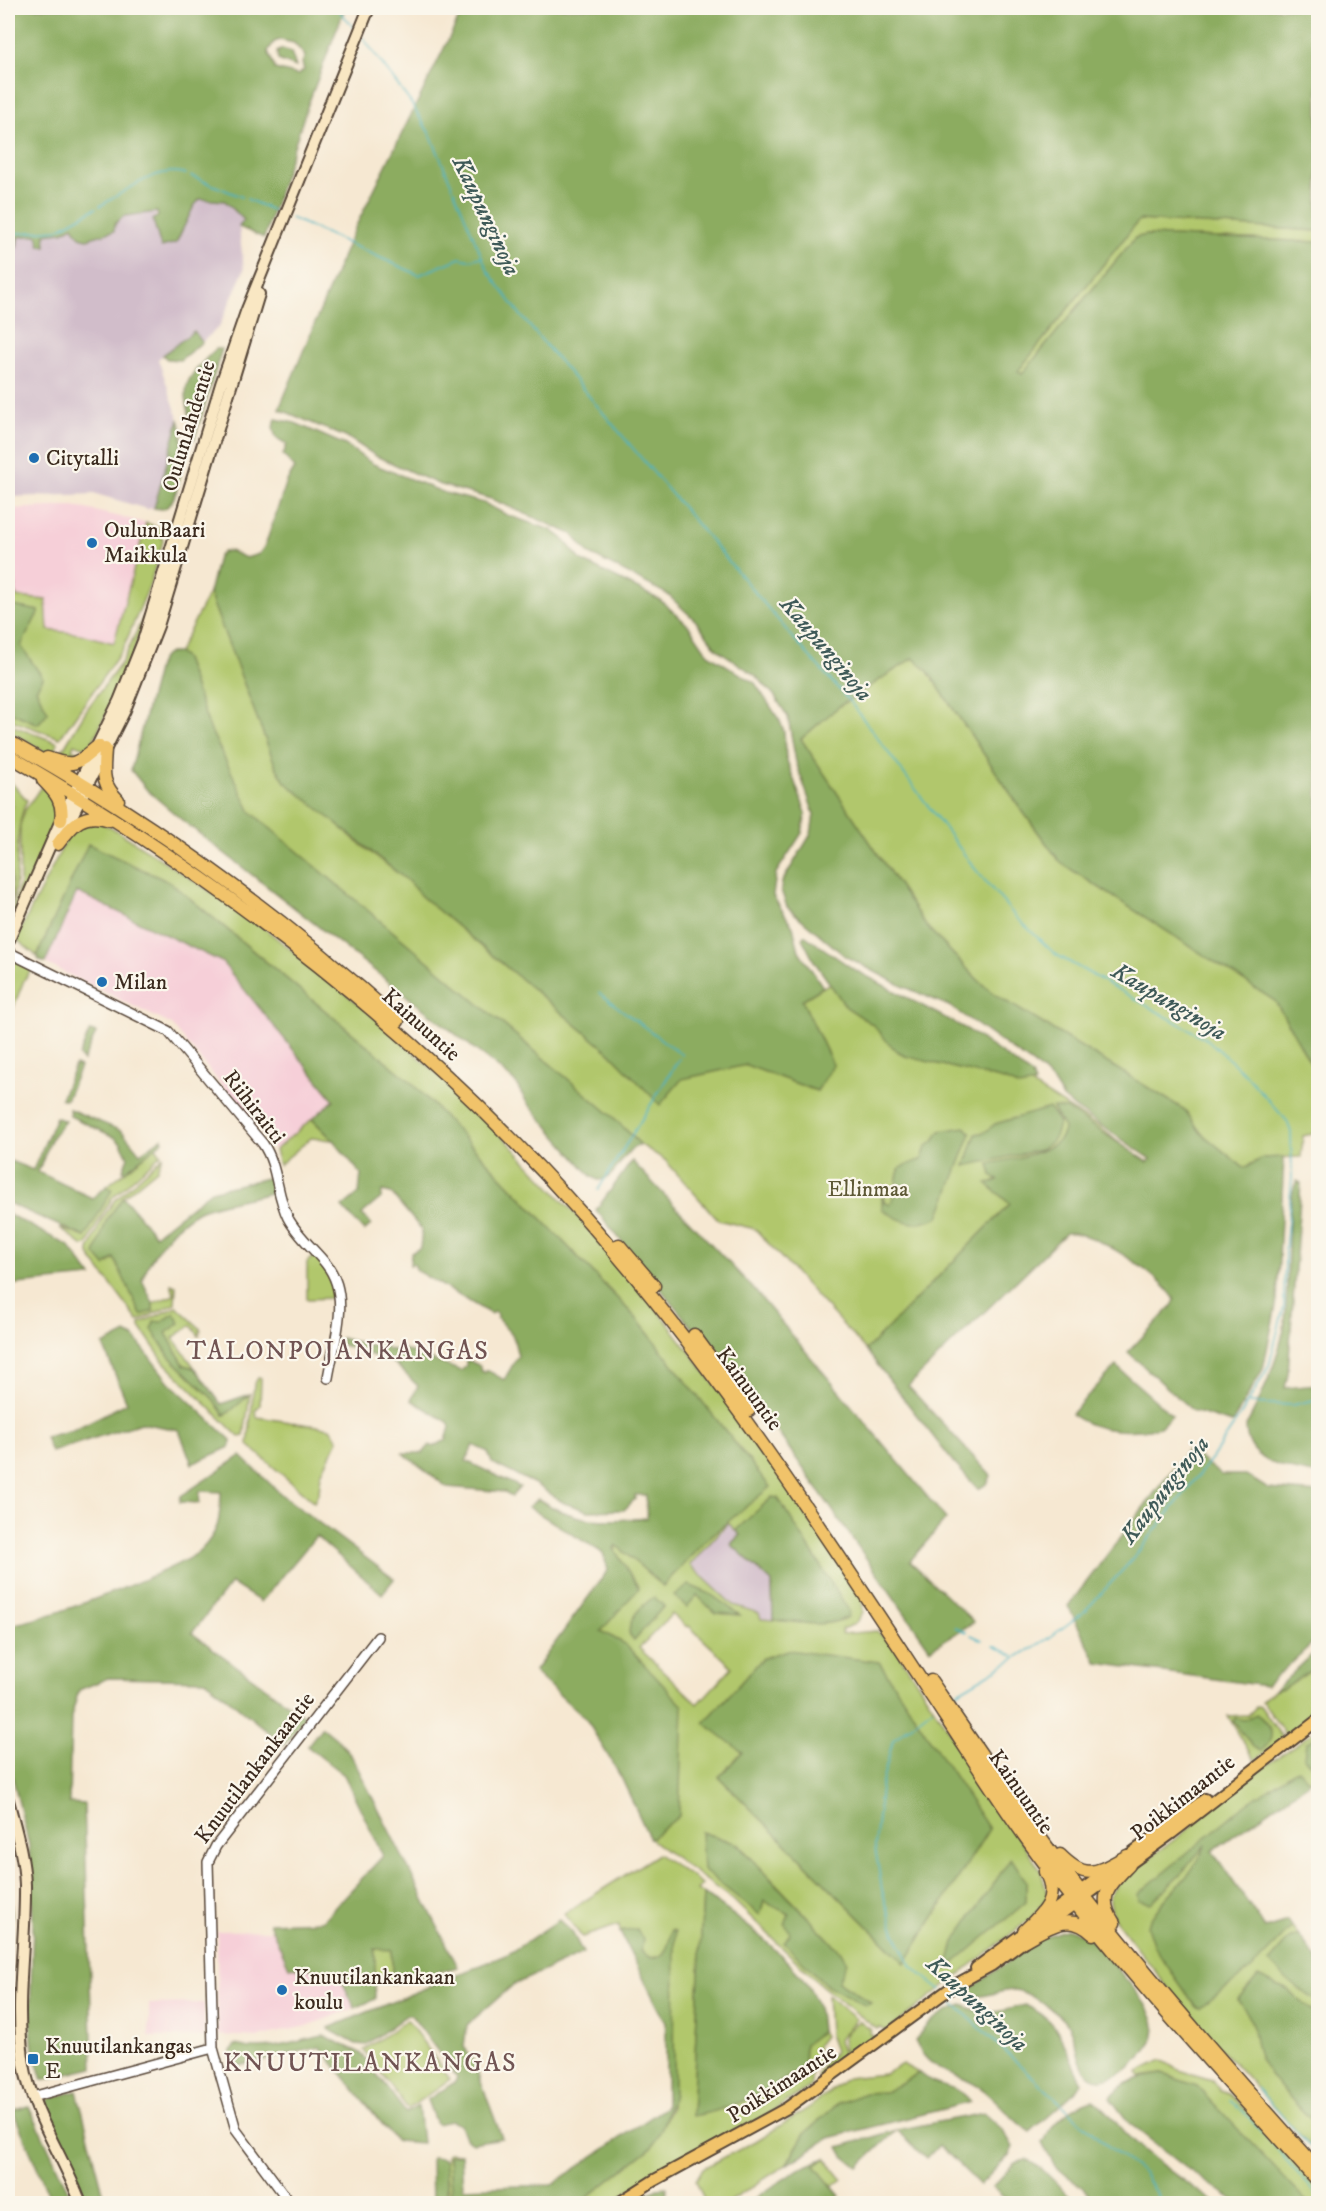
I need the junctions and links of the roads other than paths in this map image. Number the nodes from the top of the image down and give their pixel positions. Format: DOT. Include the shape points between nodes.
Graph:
graph roads {
  1 [pos="367,12"];
  2 [pos="10,747"];
  3 [pos="102,748"];
  4 [pos="29,767"];
  5 [pos="80,790"];
  6 [pos="126,811"];
  7 [pos="61,820"];
  8 [pos="121,824"];
  9 [pos="58,844"];
  10 [pos="44,862"];
  11 [pos="8,942"];
  12 [pos="8,952"];
  13 [pos="328,1378"];
  14 [pos="378,1637"];
  15 [pos="937,1697"];
  16 [pos="1318,1720"];
  17 [pos="8,1800"];
  18 [pos="1024,1824"];
  19 [pos="1128,1860"];
  20 [pos="1078,1897"];
  21 [pos="1025,1936"];
  22 [pos="1123,1962"];
  23 [pos="1144,1969"];
  24 [pos="213,2048"];
  25 [pos="32,2097"];
  26 [pos="1318,2169"];
  27 [pos="1318,2182"];
  28 [pos="81,2204"];
  29 [pos="291,2204"];
  30 [pos="617,2204"];
  1 -- 3 [label="main road, Oulunlahdentie" via="265,270 158,626 125,710"];
  2 -- 3 [label="highway" via="71,764"];
  2 -- 4 [label="highway, Kainuuntie"];
  2 -- 5 [label="highway, Kainuuntie"];
  3 -- 5 [label="main road, Oulunlahdentie"];
  3 -- 6 [label="highway" via="107,789"];
  4 -- 5 [label="highway, Kainuuntie"];
  4 -- 7 [label="highway" via="56,794 62,806"];
  5 -- 6 [label="highway, Kainuuntie"];
  5 -- 7 [label="main road"];
  5 -- 8 [label="highway, Kainuuntie"];
  5 -- 9 [label="main road"];
  6 -- 15 [label="highway, Kainuuntie" via="216,873 379,1004 556,1174 713,1359 803,1487"];
  7 -- 10 [label="main road"];
  8 -- 9 [label="highway" via="99,816 83,817"];
  8 -- 15 [label="highway, Kainuuntie" via="257,917 374,1011 551,1180 657,1302 749,1423"];
  9 -- 10 [label="main road"];
  10 -- 11 [label="main road"];
  12 -- 13 [label="street, Riihiraitti" via="168,1031 262,1144 271,1160 288,1217 328,1266 338,1285 341,1301"];
  14 -- 24 [label="street, Knuutilankankaantie" via="211,1855 208,1870"];
  15 -- 18 [label="highway, Kainuuntie"];
  16 -- 19 [label="main road, Poikkimaantie"];
  17 -- 25 [label="main road" via="25,1882 19,2018"];
  18 -- 19 [label="highway" via="1080,1870 1099,1871"];
  18 -- 20 [label="highway, Kainuuntie"];
  18 -- 21 [label="highway" via="1052,1890 1049,1903"];
  19 -- 20 [label="main road, Poikkimaantie"];
  19 -- 23 [label="highway" via="1108,1889 1105,1902 1108,1915"];
  20 -- 21 [label="main road, Poikkimaantie"];
  20 -- 22 [label="highway, Kainuuntie"];
  20 -- 23 [label="highway, Kainuuntie"];
  21 -- 22 [label="highway" via="1061,1922 1074,1922 1085,1926"];
  21 -- 30 [label="main road, Poikkimaantie" via="780,2112"];
  22 -- 27 [label="highway, Kainuuntie"];
  23 -- 26 [label="highway, Kainuuntie"];
  24 -- 25 [label="street"];
  24 -- 29 [label="street, Knuutilankankaantie" via="236,2130"];
  25 -- 28 [label="main road"];
}
